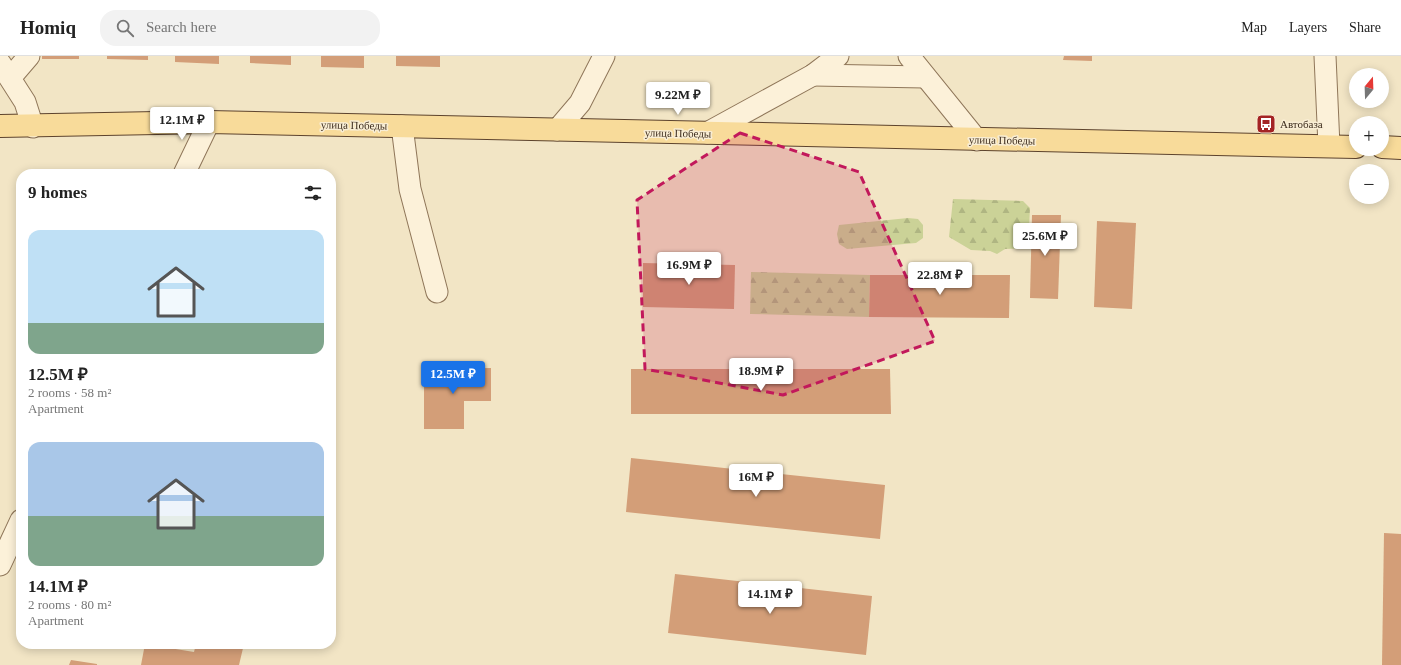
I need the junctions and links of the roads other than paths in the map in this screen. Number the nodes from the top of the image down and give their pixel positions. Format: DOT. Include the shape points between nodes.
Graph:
graph roads {
  1 [pos="29,56"];
  2 [pos="604,56"];
  3 [pos="838,56"];
  4 [pos="909,56"];
  5 [pos="1325,56"];
  6 [pos="5,70"];
  7 [pos="813,75"];
  8 [pos="925,77"];
  9 [pos="209,122"];
  10 [pos="0,126"];
  11 [pos="402,126"];
  12 [pos="33,127"];
  13 [pos="557,130"];
  14 [pos="706,134"];
  15 [pos="978,140"];
  16 [pos="1329,146"];
  17 [pos="1349,147"];
  18 [pos="1389,147"];
  19 [pos="1401,148"];
  20 [pos="186,169"];
  21 [pos="437,292"];
  22 [pos="16,531"];
  23 [pos="0,565"];
  1 -- 6 [label="street"];
  2 -- 13 [label="street" via="580,103"];
  3 -- 7 [label="street"];
  4 -- 8 [label="street"];
  5 -- 16 [label="street"];
  6 -- 12 [label="street" via="25,102"];
  7 -- 8 [label="street"];
  7 -- 14 [label="street"];
  8 -- 15 [label="street"];
  9 -- 11 [label="main road, улица Победы"];
  9 -- 12 [label="main road, улица Победы"];
  9 -- 20 [label="street"];
  10 -- 12 [label="main road, улица Победы"];
  11 -- 13 [label="main road, улица Победы"];
  11 -- 21 [label="street" via="410,189"];
  13 -- 14 [label="main road, улица Победы"];
  14 -- 15 [label="main road, улица Победы"];
  15 -- 16 [label="main road, улица Победы"];
  16 -- 17 [label="main road, улица Победы"];
  18 -- 19 [label="main road"];
  22 -- 23 [label="street"];
}
